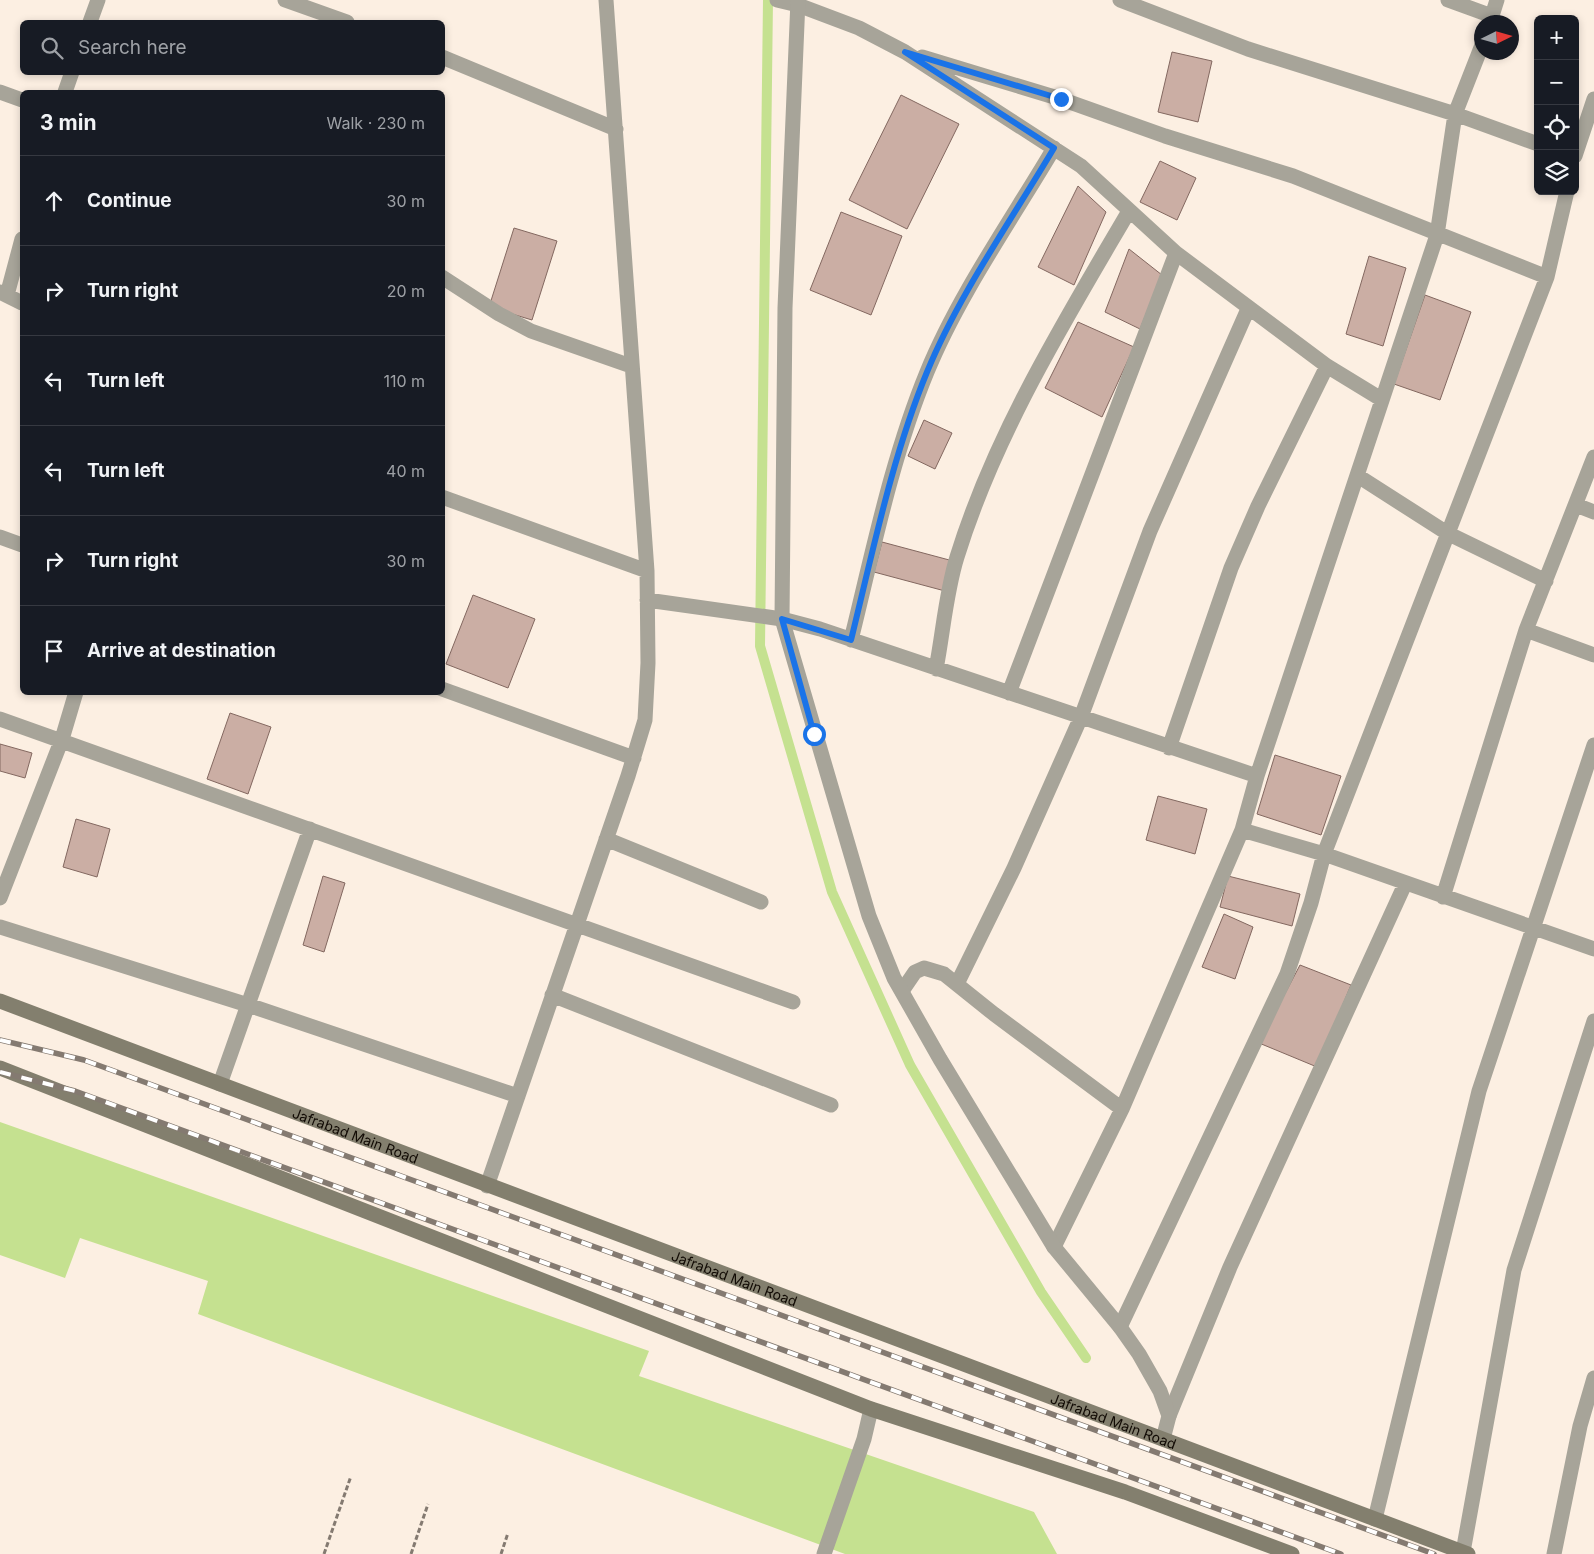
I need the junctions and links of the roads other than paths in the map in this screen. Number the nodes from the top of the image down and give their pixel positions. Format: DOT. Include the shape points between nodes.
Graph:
graph roads {
  1 [pos="98,0"];
  2 [pos="285,0"];
  3 [pos="606,0"];
  4 [pos="1120,0"];
  5 [pos="1448,0"];
  6 [pos="1497,0"];
  7 [pos="790,2"];
  8 [pos="1482,15"];
  9 [pos="1492,15"];
  10 [pos="91,20"];
  11 [pos="342,20"];
  12 [pos="905,52"];
  13 [pos="445,58"];
  14 [pos="1476,60"];
  15 [pos="71,75"];
  16 [pos="66,90"];
  17 [pos="0,92"];
  18 [pos="20,99"];
  19 [pos="1594,99"];
  20 [pos="1455,114"];
  21 [pos="616,129"];
  22 [pos="1534,143"];
  23 [pos="1054,148"];
  24 [pos="1577,150"];
  25 [pos="1566,195"];
  26 [pos="1129,211"];
  27 [pos="1437,235"];
  28 [pos="20,245"];
  29 [pos="1176,253"];
  30 [pos="1547,277"];
  31 [pos="445,279"];
  32 [pos="3,293"];
  33 [pos="20,302"];
  34 [pos="1248,309"];
  35 [pos="631,366"];
  36 [pos="1327,366"];
  37 [pos="1381,399"];
  38 [pos="1594,457"];
  39 [pos="1358,476"];
  40 [pos="445,498"];
  41 [pos="1576,505"];
  42 [pos="1594,512"];
  43 [pos="1447,533"];
  44 [pos="0,537"];
  45 [pos="20,544"];
  46 [pos="647,571"];
  47 [pos="1546,581"];
  48 [pos="647,600"];
  49 [pos="775,618"];
  50 [pos="1526,630"];
  51 [pos="851,640"];
  52 [pos="1594,655"];
  53 [pos="936,669"];
  54 [pos="445,690"];
  55 [pos="1009,693"];
  56 [pos="75,695"];
  57 [pos="1081,716"];
  58 [pos="0,719"];
  59 [pos="62,739"];
  60 [pos="1594,745"];
  61 [pos="1169,748"];
  62 [pos="634,758"];
  63 [pos="1257,776"];
  64 [pos="310,829"];
  65 [pos="1242,830"];
  66 [pos="606,839"];
  67 [pos="1324,854"];
  68 [pos="1405,884"];
  69 [pos="1443,897"];
  70 [pos="0,898"];
  71 [pos="761,902"];
  72 [pos="577,925"];
  73 [pos="0,927"];
  74 [pos="1534,929"];
  75 [pos="1594,949"];
  76 [pos="957,984"];
  77 [pos="902,991"];
  78 [pos="552,996"];
  79 [pos="0,1001"];
  80 [pos="794,1002"];
  81 [pos="248,1005"];
  82 [pos="1594,1021"];
  83 [pos="0,1068"];
  84 [pos="220,1084"];
  85 [pos="518,1096"];
  86 [pos="831,1105"];
  87 [pos="1122,1109"];
  88 [pos="487,1186"];
  89 [pos="1054,1247"];
  90 [pos="1120,1327"];
  91 [pos="1594,1378"];
  92 [pos="871,1409"];
  93 [pos="1169,1416"];
  94 [pos="1163,1439"];
  95 [pos="1375,1519"];
  96 [pos="1465,1553"];
  97 [pos="824,1554"];
  98 [pos="1292,1554"];
  99 [pos="1554,1554"];
  1 -- 10 [label="street"];
  2 -- 11 [label="street"];
  3 -- 21 [label="street"];
  4 -- 20 [label="street" via="1248,49"];
  5 -- 8 [label="street"];
  6 -- 9 [label="street"];
  7 -- 12 [label="street" via="859,28"];
  7 -- 49 [label="street"];
  12 -- 23 [label="street"];
  12 -- 27 [label="street" via="1061,99 1293,176"];
  13 -- 21 [label="street"];
  14 -- 20 [label="street"];
  15 -- 16 [label="street"];
  17 -- 18 [label="street"];
  19 -- 24 [label="street"];
  20 -- 22 [label="street"];
  20 -- 27 [label="street"];
  21 -- 35 [label="street"];
  23 -- 26 [label="street" via="1081,166"];
  23 -- 51 [label="street" via="964,299 927,371 880,523"];
  25 -- 30 [label="street"];
  26 -- 29 [label="street"];
  26 -- 53 [label="street" via="1044,357 976,505 956,559"];
  27 -- 30 [label="street"];
  27 -- 37 [label="street"];
  28 -- 32 [label="street"];
  29 -- 34 [label="street"];
  29 -- 55 [label="street"];
  30 -- 43 [label="street"];
  31 -- 35 [label="street" via="530,331"];
  32 -- 33 [label="street"];
  34 -- 36 [label="street"];
  34 -- 57 [label="street" via="1150,531"];
  35 -- 46 [label="street"];
  36 -- 37 [label="street"];
  36 -- 61 [label="street" via="1231,568"];
  37 -- 39 [label="street"];
  38 -- 41 [label="street"];
  39 -- 43 [label="street"];
  39 -- 63 [label="street"];
  40 -- 46 [label="street"];
  41 -- 42 [label="street"];
  41 -- 47 [label="street"];
  43 -- 47 [label="street"];
  43 -- 67 [label="street"];
  44 -- 45 [label="street"];
  46 -- 48 [label="street"];
  47 -- 50 [label="street"];
  48 -- 49 [label="street"];
  48 -- 62 [label="street" via="646,720"];
  49 -- 51 [label="street"];
  49 -- 77 [label="street" via="868,916"];
  50 -- 52 [label="street"];
  50 -- 69 [label="street"];
  51 -- 53 [label="street"];
  53 -- 55 [label="street"];
  54 -- 62 [label="street"];
  55 -- 57 [label="street"];
  56 -- 59 [label="street"];
  57 -- 61 [label="street"];
  57 -- 76 [label="street" via="1014,868"];
  58 -- 59 [label="street"];
  59 -- 64 [label="street"];
  59 -- 70 [label="street"];
  60 -- 74 [label="street"];
  61 -- 63 [label="street"];
  62 -- 66 [label="street"];
  63 -- 65 [label="street"];
  64 -- 72 [label="street"];
  64 -- 81 [label="street"];
  65 -- 67 [label="street"];
  65 -- 87 [label="street"];
  66 -- 71 [label="street"];
  66 -- 72 [label="street"];
  67 -- 68 [label="street"];
  67 -- 90 [label="street" via="1287,974"];
  68 -- 69 [label="street"];
  68 -- 93 [label="street" via="1230,1267"];
  69 -- 74 [label="street"];
  72 -- 78 [label="street"];
  72 -- 80 [label="street"];
  73 -- 81 [label="street"];
  74 -- 75 [label="street"];
  74 -- 95 [label="street" via="1479,1091"];
  76 -- 77 [label="street" via="944,974 924,968 915,972"];
  76 -- 87 [label="street"];
  77 -- 89 [label="street"];
  78 -- 85 [label="street"];
  78 -- 86 [label="street"];
  79 -- 84 [label="main road, Jafrabad Main Road"];
  81 -- 84 [label="street"];
  81 -- 85 [label="street"];
  82 -- 96 [label="street" via="1514,1270"];
  83 -- 92 [label="main road"];
  84 -- 88 [label="main road, Jafrabad Main Road"];
  85 -- 88 [label="street"];
  87 -- 89 [label="street"];
  88 -- 94 [label="main road, Jafrabad Main Road"];
  89 -- 90 [label="street"];
  90 -- 93 [label="street" via="1152,1376"];
  91 -- 99 [label="street" via="1580,1426"];
  92 -- 97 [label="street" via="864,1439"];
  92 -- 98 [label="main road" via="1125,1492"];
  93 -- 94 [label="street"];
  94 -- 95 [label="main road, Jafrabad Main Road"];
  95 -- 96 [label="main road, Jafrabad Main Road"];
}
